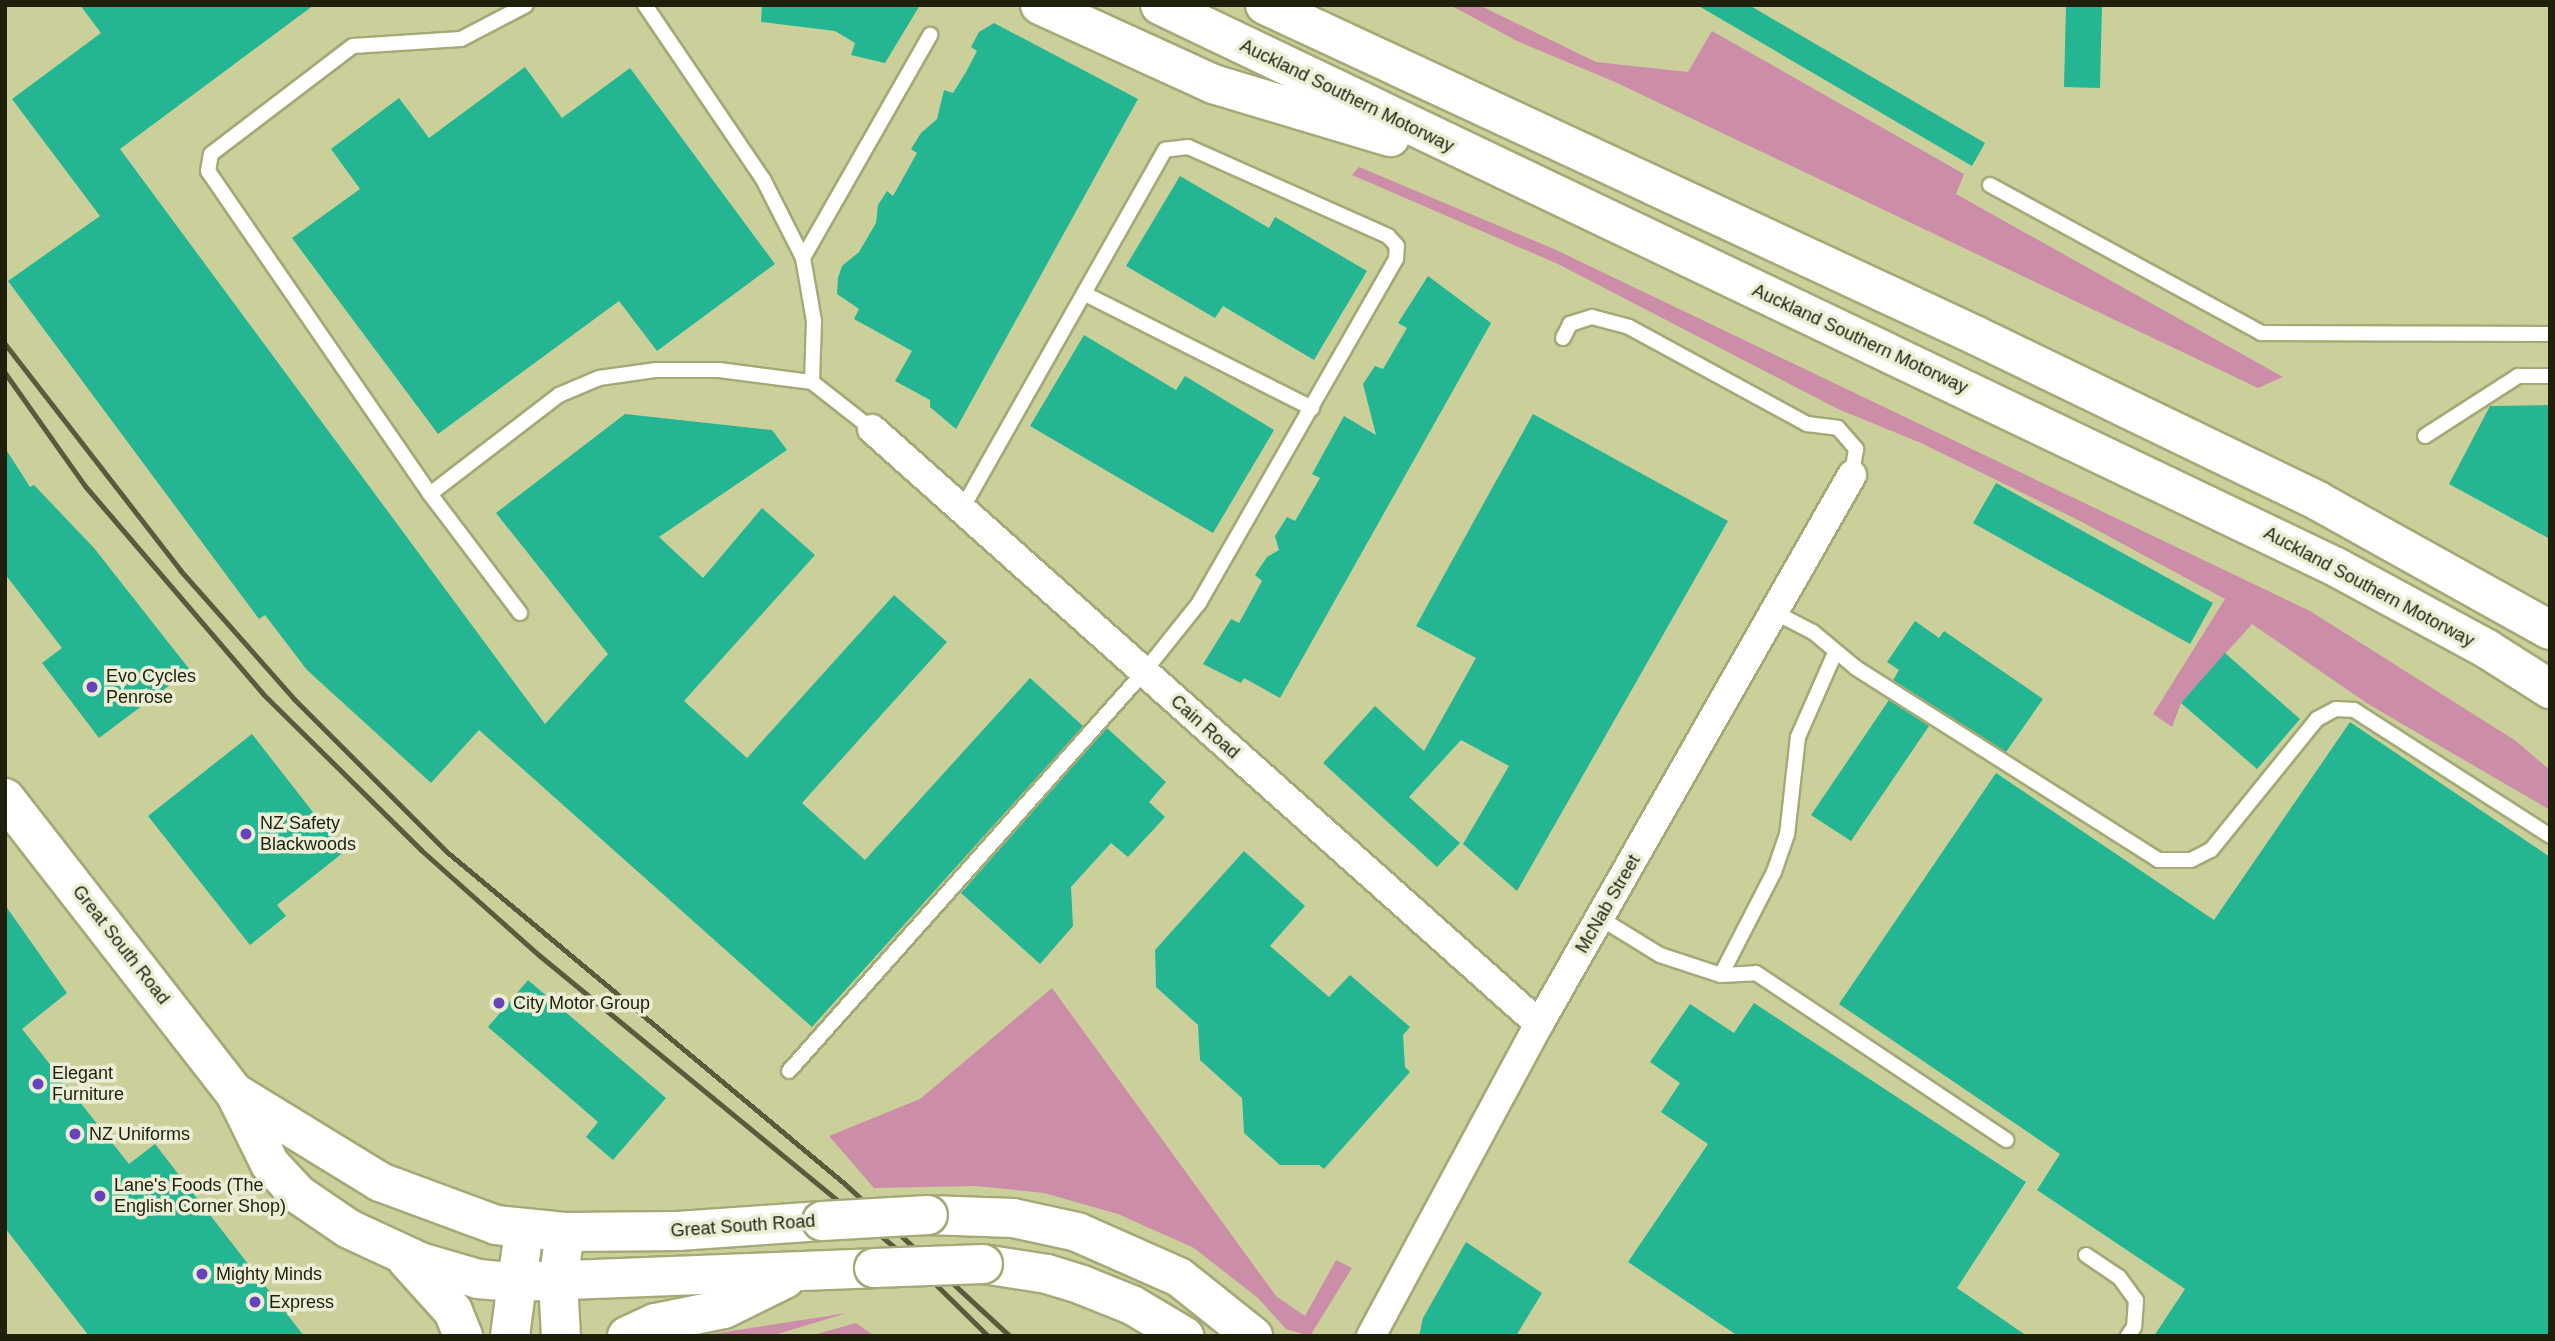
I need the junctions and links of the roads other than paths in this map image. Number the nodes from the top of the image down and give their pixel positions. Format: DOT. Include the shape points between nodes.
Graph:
graph roads {
  1 [pos="526,5"];
  2 [pos="645,5"];
  3 [pos="1040,5"];
  4 [pos="1160,5"];
  5 [pos="1265,5"];
  6 [pos="930,36"];
  7 [pos="1502,170"];
  8 [pos="1990,185"];
  9 [pos="803,258"];
  10 [pos="1087,296"];
  11 [pos="2550,334"];
  12 [pos="1563,338"];
  13 [pos="2550,376"];
  14 [pos="812,382"];
  15 [pos="1312,408"];
  16 [pos="872,429"];
  17 [pos="2425,436"];
  18 [pos="1852,475"];
  19 [pos="430,494"];
  20 [pos="961,509"];
  21 [pos="520,613"];
  22 [pos="1776,613"];
  23 [pos="2550,630"];
  24 [pos="1835,653"];
  25 [pos="1144,672"];
  26 [pos="2550,689"];
  27 [pos="5,798"];
  28 [pos="2550,836"];
  29 [pos="1600,918"];
  30 [pos="1721,975"];
  31 [pos="1539,1024"];
  32 [pos="789,1071"];
  33 [pos="235,1093"];
  34 [pos="2006,1140"];
  35 [pos="524,1230"];
  36 [pos="565,1232"];
  37 [pos="2086,1255"];
  38 [pos="403,1256"];
  39 [pos="799,1272"];
  40 [pos="516,1282"];
  41 [pos="558,1282"];
  42 [pos="463,1336"];
  43 [pos="510,1336"];
  44 [pos="561,1336"];
  45 [pos="627,1336"];
  46 [pos="1184,1336"];
  47 [pos="1253,1336"];
  48 [pos="1371,1336"];
  49 [pos="2129,1336"];
  1 -- 19 [label="lane" via="461,40 353,46 211,154 208,170 216,186"];
  2 -- 9 [label="lane" via="763,179"];
  3 -- 7 [label="main road" via="1213,84"];
  4 -- 7 [label="main road, Auckland Southern Motorway"];
  5 -- 23 [label="main road" via="1977,336 2318,501"];
  6 -- 9 [label="lane"];
  7 -- 26 [label="main road, Auckland Southern Motorway" via="2336,567 2487,649"];
  8 -- 11 [label="lane" via="2261,333"];
  9 -- 14 [label="lane" via="814,321"];
  10 -- 15 [label="lane"];
  10 -- 15 [label="lane" via="1158,157 1172,146 1188,147 1388,236 1397,246 1396,259"];
  10 -- 20 [label="lane"];
  12 -- 18 [label="lane" via="1570,324 1592,317 1629,327 1807,424 1838,428 1856,449"];
  13 -- 17 [label="lane" via="2518,376"];
  14 -- 16 [label="lane"];
  14 -- 19 [label="lane" via="719,370 656,370 599,378 559,395"];
  15 -- 25 [label="lane" via="1199,603"];
  16 -- 20 [label="street, Cain Road"];
  18 -- 22 [label="street, McNab Street"];
  19 -- 21 [label="lane"];
  20 -- 25 [label="street, Cain Road"];
  22 -- 24 [label="lane" via="1813,632"];
  22 -- 29 [label="street, McNab Street"];
  24 -- 28 [label="lane" via="2158,860 2192,860 2211,850 2317,719 2336,709 2354,710"];
  24 -- 30 [label="lane" via="1798,737 1787,835 1774,872"];
  25 -- 31 [label="street, Cain Road"];
  25 -- 32 [label="lane"];
  27 -- 33 [label="main road, Great South Road"];
  29 -- 30 [label="lane" via="1660,955"];
  29 -- 31 [label="street, McNab Street"];
  30 -- 34 [label="lane" via="1756,973"];
  31 -- 48 [label="street, McNab Street"];
  33 -- 35 [label="main road, Great South Road" via="380,1182 463,1216"];
  33 -- 38 [label="main road, Great South Road" via="270,1164 299,1195 349,1229"];
  35 -- 36 [label="main road, Great South Road"];
  35 -- 40 [label="main road"];
  36 -- 41 [label="main road"];
  36 -- 47 [label="main road, Great South Road, bridge" via="678,1231 928,1215 1013,1218 1077,1232 1179,1277"];
  37 -- 49 [label="lane" via="2119,1277 2136,1300"];
  38 -- 40 [label="main road, Great South Road" via="478,1279"];
  38 -- 42 [label="main road" via="447,1303"];
  39 -- 41 [label="main road, Great South Road"];
  39 -- 45 [label="main road" via="724,1309 655,1323"];
  39 -- 46 [label="main road, Great South Road, bridge" via="983,1264 1046,1274 1132,1305"];
  40 -- 41 [label="main road, Great South Road"];
  40 -- 43 [label="main road"];
  41 -- 44 [label="main road"];
}
